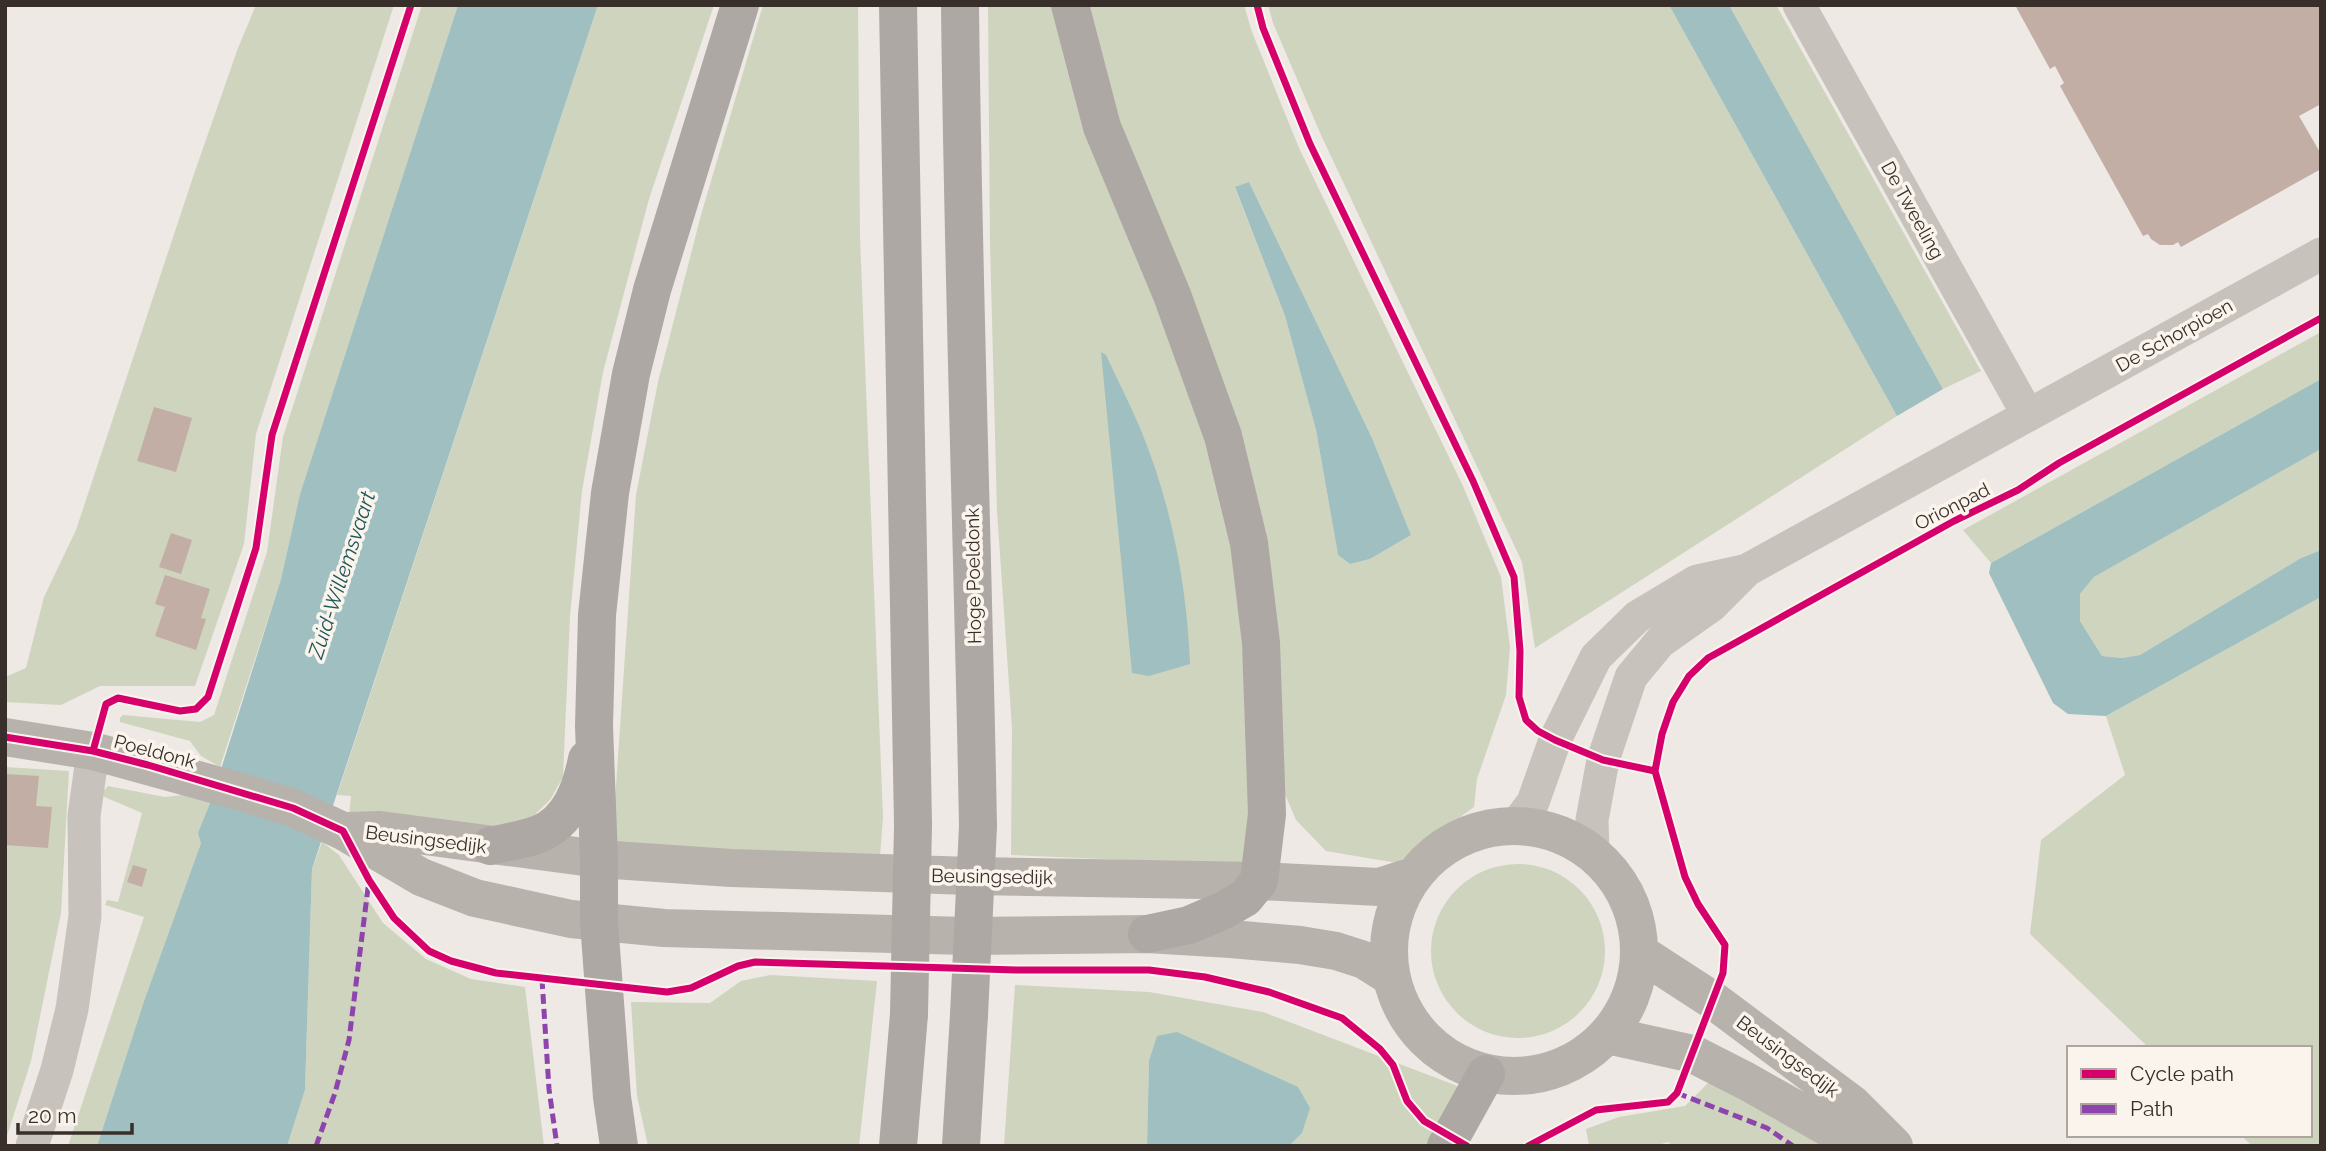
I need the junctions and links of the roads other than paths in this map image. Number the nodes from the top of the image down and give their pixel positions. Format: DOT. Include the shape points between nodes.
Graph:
graph roads {
  1 [pos="740,5"];
  2 [pos="898,5"];
  3 [pos="960,5"];
  4 [pos="1070,5"];
  5 [pos="1799,5"];
  6 [pos="2321,254"];
  7 [pos="2028,415"];
  8 [pos="1747,570"];
  9 [pos="594,726"];
  10 [pos="5,737"];
  11 [pos="93,751"];
  12 [pos="1516,825"];
  13 [pos="343,831"];
  14 [pos="490,846"];
  15 [pos="1593,854"];
  16 [pos="599,859"];
  17 [pos="1413,876"];
  18 [pos="1259,881"];
  19 [pos="599,922"];
  20 [pos="1147,934"];
  21 [pos="1640,953"];
  22 [pos="1391,977"];
  23 [pos="1607,1035"];
  24 [pos="1486,1074"];
  25 [pos="32,1146"];
  26 [pos="619,1146"];
  27 [pos="898,1146"];
  28 [pos="961,1146"];
  29 [pos="1446,1146"];
  30 [pos="1861,1146"];
  31 [pos="1894,1146"];
  1 -- 9 [label="highway" via="676,205 631,374 610,493 597,615"];
  2 -- 27 [label="highway, bridge" via="913,825 909,1014"];
  3 -- 28 [label="highway, Hoge Poeldonk, bridge" via="978,826"];
  4 -- 18 [label="highway" via="1102,127 1172,295 1223,436 1250,543 1261,643 1267,814"];
  5 -- 7 [label="street, De Tweeling"];
  6 -- 7 [label="street, De Schorpioen"];
  7 -- 8 [label="street, De Schorpioen"];
  8 -- 12 [label="street" via="1697,581 1637,617 1596,657 1555,740 1533,802"];
  8 -- 15 [label="street" via="1711,606 1660,642 1631,677 1603,760 1592,820"];
  9 -- 14 [label="highway" via="572,806 539,834"];
  9 -- 16 [label="highway"];
  10 -- 11 [label="street, Poeldonk"];
  11 -- 13 [label="street, Poeldonk" via="293,808"];
  11 -- 25 [label="street, Poeldonk" via="84,816 85,916 72,1009"];
  12 -- 15 [label="street" via="1544,829"];
  12 -- 17 [label="street" via="1476,831 1441,849"];
  13 -- 14 [label="street, Beusingsedijk" via="380,830"];
  13 -- 19 [label="street, Beusingsedijk" via="421,877 475,898"];
  14 -- 16 [label="street, Beusingsedijk"];
  15 -- 21 [label="street" via="1616,879 1632,909"];
  16 -- 18 [label="street, Beusingsedijk" via="783,870"];
  16 -- 19 [label="highway"];
  17 -- 18 [label="street, Beusingsedijk" via="1379,887"];
  17 -- 22 [label="street" via="1396,907 1388,942"];
  18 -- 20 [label="highway" via="1245,898 1224,910 1189,925"];
  19 -- 20 [label="street, Beusingsedijk" via="664,928 966,936"];
  19 -- 26 [label="highway"];
  20 -- 22 [label="street, Beusingsedijk" via="1336,951 1364,960"];
  21 -- 23 [label="street" via="1626,1008"];
  21 -- 31 [label="street, Beusingsedijk" via="1714,1001 1852,1104"];
  22 -- 24 [label="street" via="1403,1011 1424,1040 1453,1062"];
  23 -- 24 [label="street" via="1582,1057 1552,1071 1519,1077"];
  23 -- 30 [label="street, Beusingsedijk" via="1693,1054"];
  24 -- 29 [label="highway"];
}
